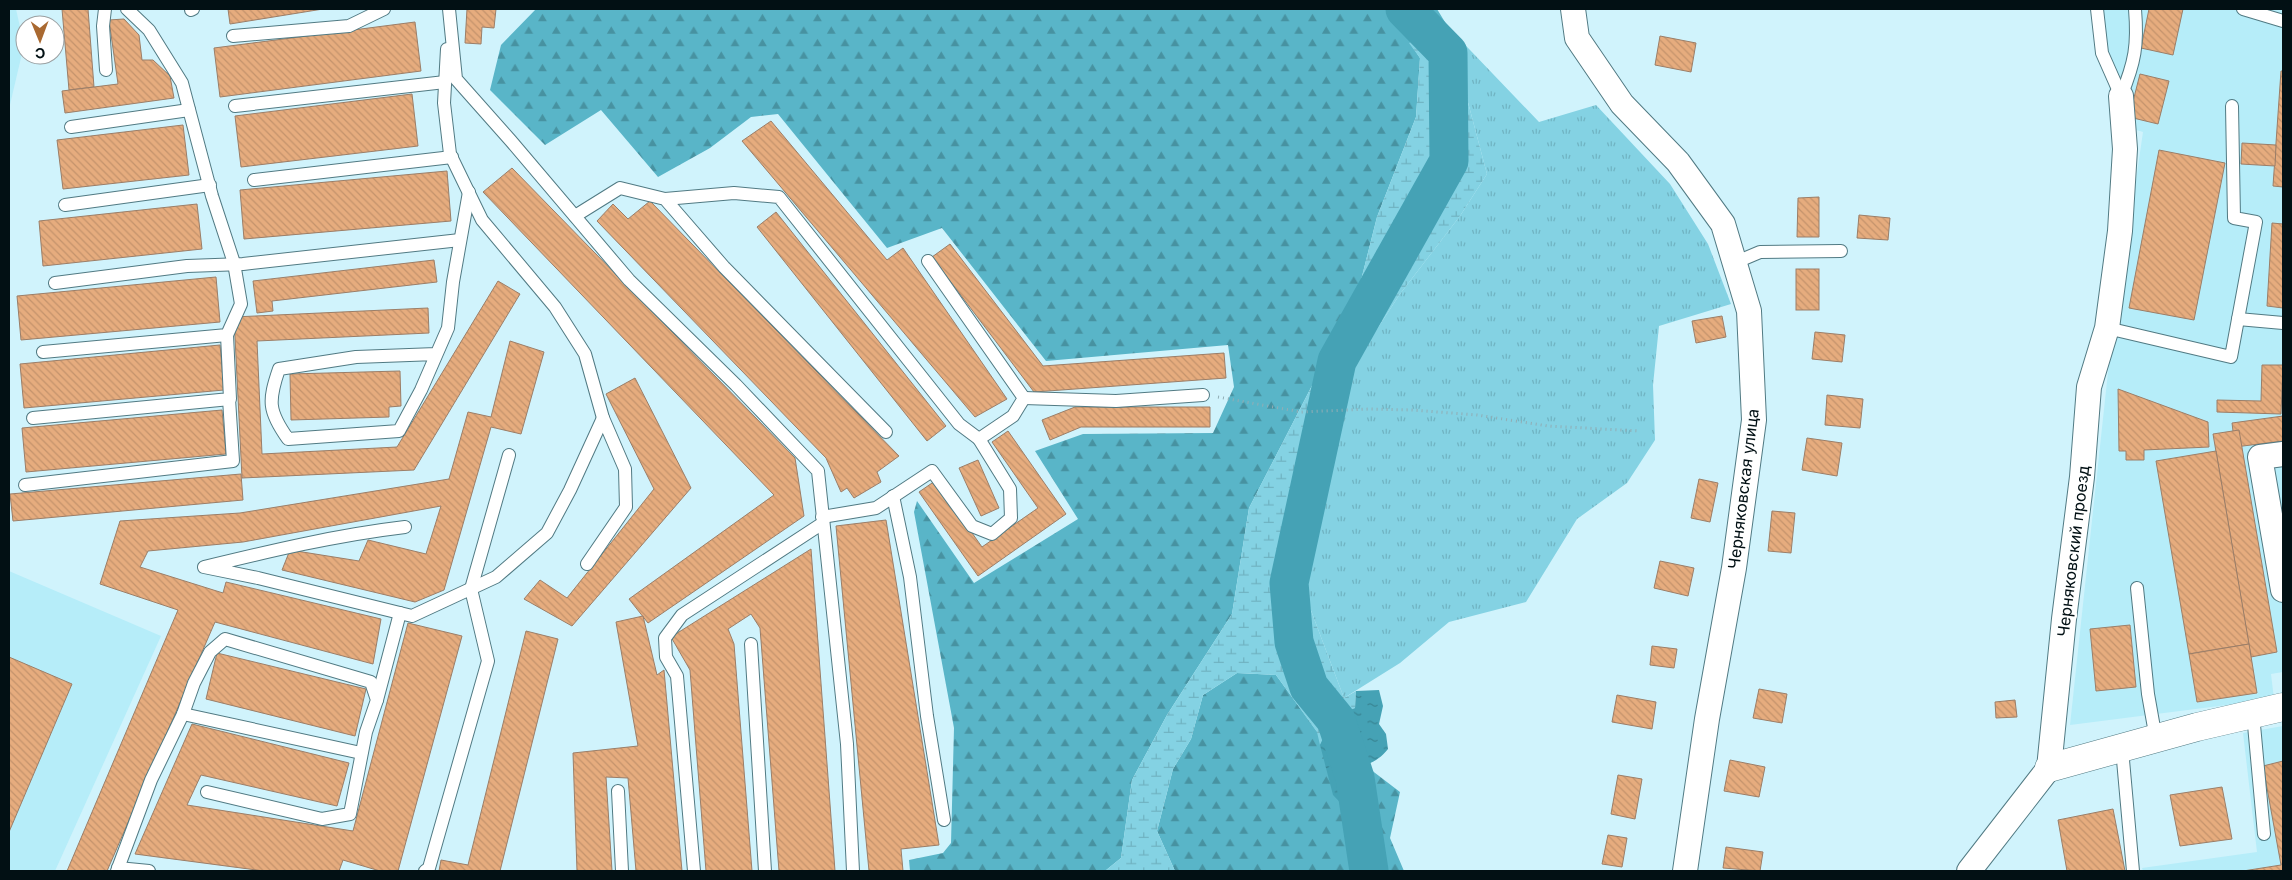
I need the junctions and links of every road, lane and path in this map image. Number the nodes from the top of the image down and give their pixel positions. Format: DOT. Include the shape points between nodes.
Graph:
graph roads {
  1 [pos="105,9"];
  2 [pos="128,9"];
  3 [pos="384,9"];
  4 [pos="449,9"];
  5 [pos="1572,9"];
  6 [pos="2096,9"];
  7 [pos="2135,9"];
  8 [pos="2243,9"];
  9 [pos="2283,21"];
  10 [pos="233,36"];
  11 [pos="106,70"];
  12 [pos="445,82"];
  13 [pos="2121,96"];
  14 [pos="236,106"];
  15 [pos="2232,106"];
  16 [pos="190,110"];
  17 [pos="71,127"];
  18 [pos="452,157"];
  19 [pos="254,180"];
  20 [pos="210,186"];
  21 [pos="469,192"];
  22 [pos="665,199"];
  23 [pos="65,205"];
  24 [pos="575,216"];
  25 [pos="460,240"];
  26 [pos="1840,252"];
  27 [pos="928,261"];
  28 [pos="234,263"];
  29 [pos="1734,263"];
  30 [pos="55,283"];
  31 [pos="2238,319"];
  32 [pos="2283,323"];
  33 [pos="2107,328"];
  34 [pos="227,335"];
  35 [pos="43,352"];
  36 [pos="436,354"];
  37 [pos="1204,395"];
  38 [pos="229,398"];
  39 [pos="1024,398"];
  40 [pos="33,418"];
  41 [pos="602,418"];
  42 [pos="1639,431"];
  43 [pos="886,432"];
  44 [pos="979,439"];
  45 [pos="2283,454"];
  46 [pos="509,455"];
  47 [pos="25,485"];
  48 [pos="893,496"];
  49 [pos="823,520"];
  50 [pos="405,527"];
  51 [pos="587,564"];
  52 [pos="2281,565"];
  53 [pos="2137,588"];
  54 [pos="471,589"];
  55 [pos="2283,590"];
  56 [pos="400,613"];
  57 [pos="751,644"];
  58 [pos="377,700"];
  59 [pos="2283,708"];
  60 [pos="183,714"];
  61 [pos="2253,714"];
  62 [pos="2156,739"];
  63 [pos="2122,749"];
  64 [pos="361,753"];
  65 [pos="2049,768"];
  66 [pos="618,791"];
  67 [pos="206,792"];
  68 [pos="944,820"];
  69 [pos="2264,834"];
  70 [pos="117,870"];
  71 [pos="150,871"];
  72 [pos="425,871"];
  73 [pos="622,871"];
  74 [pos="694,871"];
  75 [pos="765,871"];
  76 [pos="853,871"];
  77 [pos="1686,871"];
  78 [pos="1969,871"];
  79 [pos="2133,871"];
  1 -- 11 [label="lane"];
  2 -- 16 [label="lane" via="150,30 182,83"];
  3 -- 10 [label="lane" via="349,26"];
  4 -- 12 [label="lane"];
  4 -- 24 [label="lane" via="456,79"];
  5 -- 29 [label="street, Черняковская улица" via="1577,38 1622,104 1678,162 1723,224"];
  6 -- 13 [label="lane" via="2102,53"];
  7 -- 13 [label="lane" via="2137,40 2130,74"];
  8 -- 9 [label="lane"];
  12 -- 14 [label="lane"];
  12 -- 18 [label="lane" via="444,103"];
  13 -- 33 [label="street, Черняковский проезд" via="2124,168 2120,230"];
  15 -- 31 [label="lane" via="2234,218 2256,222"];
  16 -- 17 [label="lane"];
  16 -- 20 [label="lane"];
  18 -- 19 [label="lane"];
  18 -- 21 [label="lane"];
  20 -- 23 [label="lane"];
  20 -- 28 [label="lane"];
  21 -- 25 [label="lane"];
  21 -- 41 [label="lane" via="482,220 555,307 585,354"];
  22 -- 24 [label="lane" via="620,188"];
  22 -- 43 [label="lane" via="724,267"];
  22 -- 44 [label="lane" via="734,194 779,197 959,424"];
  24 -- 49 [label="lane" via="629,280 818,471"];
  25 -- 28 [label="lane"];
  25 -- 36 [label="lane" via="448,328"];
  26 -- 29 [label="lane" via="1760,252"];
  27 -- 39 [label="lane"];
  28 -- 30 [label="lane"];
  28 -- 34 [label="lane" via="241,304"];
  29 -- 77 [label="street, Черняковская улица" via="1749,312 1754,420"];
  31 -- 32 [label="lane"];
  31 -- 33 [label="lane" via="2231,357"];
  33 -- 65 [label="street, Черняковский проезд" via="2088,387 2082,477"];
  34 -- 35 [label="lane"];
  34 -- 38 [label="lane"];
  36 -- 36 [label="lane" via="399,431 288,439 275,420 270,394 279,369 356,357"];
  37 -- 39 [label="lane" via="1116,401"];
  37 -- 42 [label="path" via="1301,412 1412,410 1477,415 1548,426"];
  38 -- 40 [label="lane"];
  38 -- 47 [label="lane" via="233,461"];
  39 -- 44 [label="lane" via="1012,416"];
  41 -- 51 [label="lane" via="625,469 626,506"];
  41 -- 54 [label="lane" via="547,533 496,577"];
  44 -- 48 [label="lane" via="1010,489 1011,518 992,534 972,526 932,471"];
  45 -- 52 [label="street" via="2260,457"];
  46 -- 54 [label="lane"];
  48 -- 49 [label="lane" via="876,508"];
  48 -- 68 [label="lane" via="910,577"];
  49 -- 74 [label="lane" via="682,615 665,638 666,656 677,676"];
  49 -- 76 [label="lane" via="847,744"];
  50 -- 56 [label="lane" via="368,531 204,567"];
  52 -- 55 [label="street"];
  53 -- 62 [label="lane"];
  54 -- 56 [label="lane" via="412,616"];
  54 -- 72 [label="lane" via="488,661 429,868"];
  56 -- 58 [label="lane"];
  57 -- 75 [label="lane"];
  58 -- 60 [label="lane" via="371,682 225,640 210,652"];
  58 -- 64 [label="lane"];
  59 -- 61 [label="street"];
  60 -- 64 [label="lane"];
  60 -- 70 [label="lane" via="151,780"];
  61 -- 62 [label="street"];
  61 -- 69 [label="lane"];
  62 -- 63 [label="street"];
  63 -- 65 [label="street"];
  63 -- 79 [label="lane"];
  64 -- 67 [label="lane" via="350,814 322,819"];
  65 -- 78 [label="street"];
  66 -- 73 [label="lane"];
  70 -- 71 [label="lane"];
}
